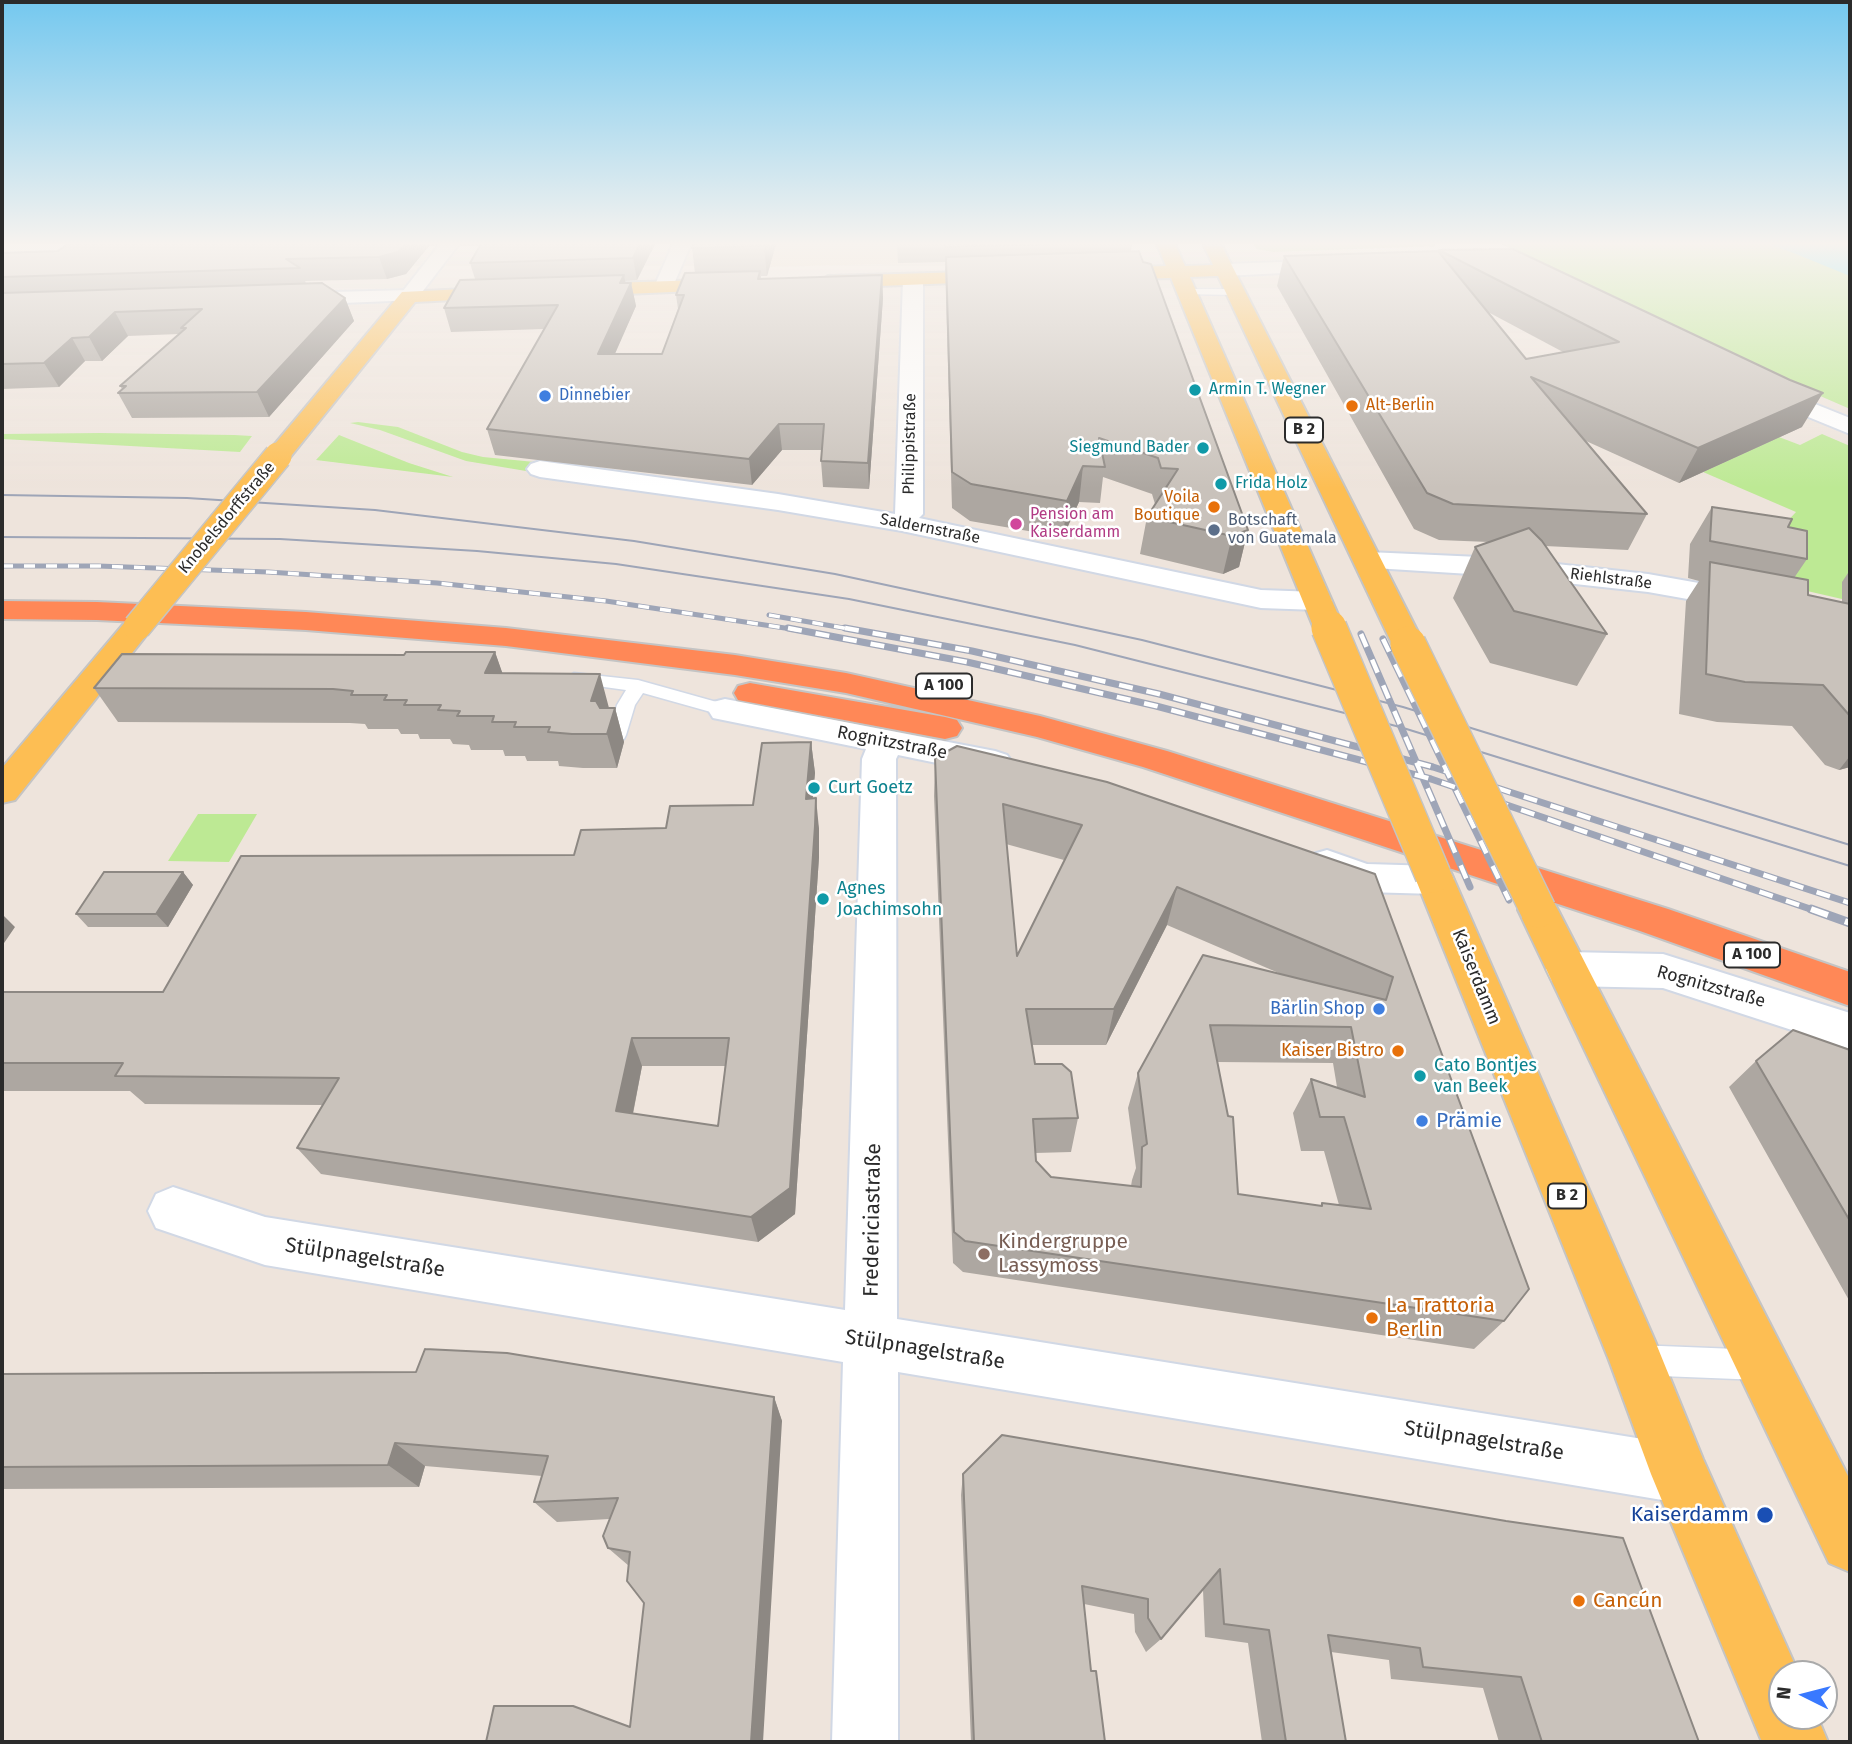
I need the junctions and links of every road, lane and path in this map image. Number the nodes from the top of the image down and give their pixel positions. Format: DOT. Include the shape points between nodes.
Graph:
graph roads {
  1 [pos="385,325"];
  2 [pos="912,325"];
  3 [pos="1200,325"];
  4 [pos="1252,325"];
  5 [pos="1741,380"];
  6 [pos="1850,427"];
  7 [pos="540,469"];
  8 [pos="902,523"];
  9 [pos="1368,561"];
  10 [pos="2,597"];
  11 [pos="2,610"];
  12 [pos="1323,613"];
  13 [pos="1850,625"];
  14 [pos="133,632"];
  15 [pos="2,633"];
  16 [pos="557,675"];
  17 [pos="638,686"];
  18 [pos="725,710"];
  19 [pos="617,735"];
  20 [pos="887,741"];
  21 [pos="1155,759"];
  22 [pos="1033,773"];
  23 [pos="2,791"];
  24 [pos="1300,855"];
  25 [pos="1434,878"];
  26 [pos="1850,961"];
  27 [pos="1567,969"];
  28 [pos="1850,989"];
  29 [pos="1850,1031"];
  30 [pos="173,1211"];
  31 [pos="872,1341"];
  32 [pos="1636,1360"];
  33 [pos="1763,1365"];
  34 [pos="1680,1474"];
  35 [pos="1850,1542"];
  36 [pos="1768,1679"];
  37 [pos="865,1742"];
  1 -- 14 [label="main road, Knobelsdorffstraße, bridge"];
  2 -- 8 [label="street, Philippistraße" via="909,514"];
  3 -- 12 [label="main road, Kaiserdamm / B 2"];
  4 -- 9 [label="main road, B 2"];
  5 -- 6 [label="street"];
  7 -- 8 [label="street, Saldernstraße"];
  8 -- 12 [label="street, Saldernstraße"];
  9 -- 13 [label="street, Riehlstraße" via="1502,567 1648,583"];
  9 -- 27 [label="main road, B 2, bridge"];
  10 -- 26 [label="highway, A 100" via="213,602 511,623 770,653 916,680 1090,722 1296,780"];
  11 -- 21 [label="highway, A 100" via="306,621 506,637 735,665 956,706"];
  12 -- 25 [label="main road, Kaiserdamm / B 2, bridge"];
  14 -- 15 [label="highway"];
  14 -- 21 [label="highway" via="306,644 656,679 912,724"];
  14 -- 23 [label="main road, Knobelsdorffstraße"];
  16 -- 17 [label="lane, Rognitzstraße"];
  17 -- 18 [label="lane, Rognitzstraße"];
  17 -- 19 [label="lane" via="626,705"];
  18 -- 20 [label="street, Rognitzstraße"];
  20 -- 22 [label="street, Rognitzstraße"];
  20 -- 31 [label="street, Fredericiastraße" via="880,759"];
  21 -- 28 [label="highway, A 100" via="1640,915"];
  24 -- 25 [label="street" via="1365,878"];
  25 -- 32 [label="main road, Kaiserdamm / B 2"];
  27 -- 29 [label="street, Rognitzstraße" via="1663,971"];
  27 -- 33 [label="main road, B 2"];
  30 -- 31 [label="street, Stülpnagelstraße" via="265,1241"];
  31 -- 34 [label="street, Stülpnagelstraße"];
  31 -- 37 [label="street, Fredericiastraße"];
  32 -- 33 [label="lane"];
  32 -- 34 [label="main road, Kaiserdamm / B 2"];
  33 -- 35 [label="main road, B 2"];
  34 -- 36 [label="main road, Kaiserdamm / B 2"];
}
